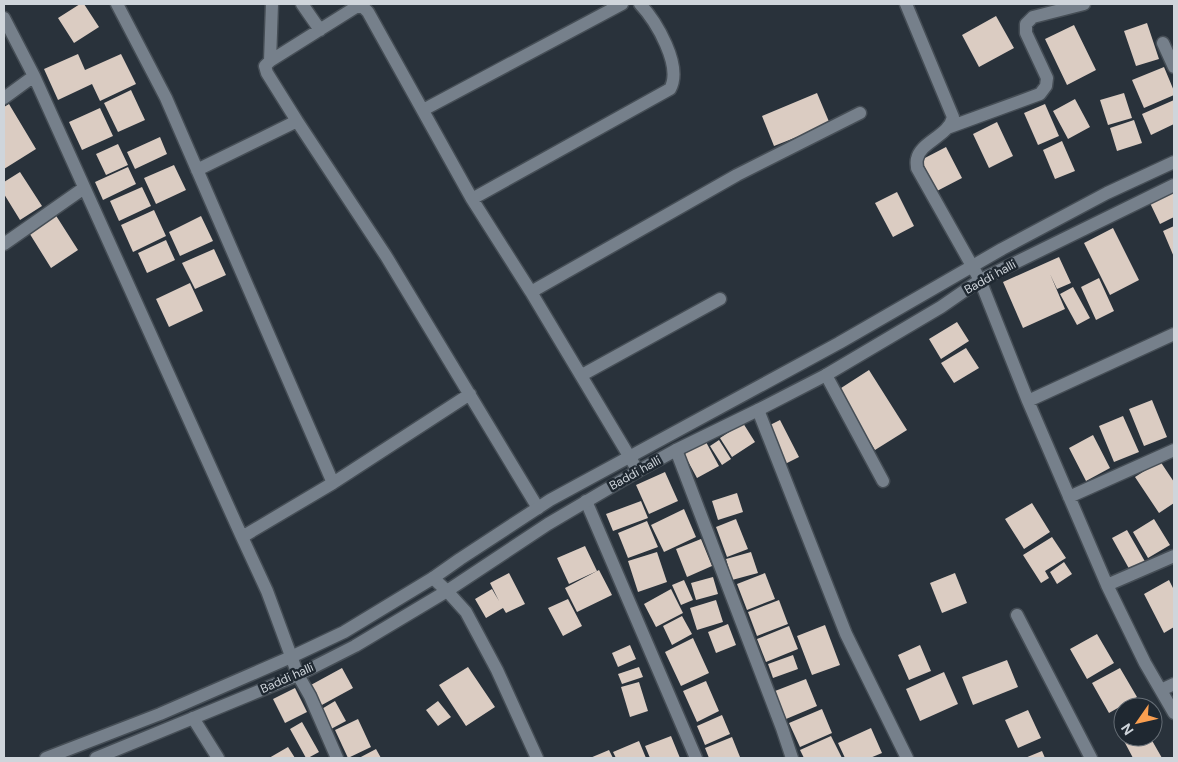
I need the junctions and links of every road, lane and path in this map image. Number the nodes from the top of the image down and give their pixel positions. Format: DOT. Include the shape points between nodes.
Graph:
graph roads {
  1 [pos="117,4"];
  2 [pos="272,4"];
  3 [pos="302,4"];
  4 [pos="622,4"];
  5 [pos="640,4"];
  6 [pos="906,4"];
  7 [pos="1084,4"];
  8 [pos="4,18"];
  9 [pos="320,30"];
  10 [pos="1163,43"];
  11 [pos="270,61"];
  12 [pos="1174,67"];
  13 [pos="34,76"];
  14 [pos="4,98"];
  15 [pos="423,110"];
  16 [pos="860,113"];
  17 [pos="297,121"];
  18 [pos="947,128"];
  19 [pos="1174,162"];
  20 [pos="197,170"];
  21 [pos="1174,185"];
  22 [pos="84,188"];
  23 [pos="472,199"];
  24 [pos="4,244"];
  25 [pos="973,267"];
  26 [pos="980,280"];
  27 [pos="531,292"];
  28 [pos="720,300"];
  29 [pos="1174,334"];
  30 [pos="582,375"];
  31 [pos="826,375"];
  32 [pos="470,394"];
  33 [pos="1028,401"];
  34 [pos="758,410"];
  35 [pos="676,450"];
  36 [pos="1174,450"];
  37 [pos="630,456"];
  38 [pos="638,470"];
  39 [pos="883,481"];
  40 [pos="333,483"];
  41 [pos="1069,497"];
  42 [pos="586,501"];
  43 [pos="538,508"];
  44 [pos="242,537"];
  45 [pos="1174,556"];
  46 [pos="433,578"];
  47 [pos="1107,585"];
  48 [pos="447,591"];
  49 [pos="1018,615"];
  50 [pos="291,657"];
  51 [pos="298,675"];
  52 [pos="1174,684"];
  53 [pos="1161,690"];
  54 [pos="1174,713"];
  55 [pos="193,718"];
  56 [pos="46,758"];
  57 [pos="96,758"];
  58 [pos="218,758"];
  59 [pos="337,758"];
  60 [pos="537,758"];
  61 [pos="696,758"];
  62 [pos="792,758"];
  63 [pos="907,758"];
  64 [pos="1092,758"];
  1 -- 20 [label="street" via="166,98"];
  2 -- 11 [label="street"];
  3 -- 9 [label="street"];
  4 -- 15 [label="street"];
  5 -- 23 [label="street" via="668,50 674,79 670,90"];
  6 -- 18 [label="street" via="953,117"];
  7 -- 18 [label="street" via="1033,17 1026,24 1026,33 1046,78 1046,86 1040,94"];
  8 -- 13 [label="street"];
  9 -- 11 [label="street"];
  9 -- 15 [label="street" via="356,7 363,7"];
  10 -- 12 [label="street"];
  11 -- 17 [label="street" via="265,66 267,73"];
  13 -- 14 [label="street"];
  13 -- 22 [label="street"];
  15 -- 23 [label="street"];
  16 -- 27 [label="street" via="737,175"];
  17 -- 20 [label="street"];
  17 -- 32 [label="street" via="386,256"];
  18 -- 25 [label="street" via="921,150 917,168"];
  19 -- 25 [label="street" via="1107,193"];
  20 -- 40 [label="street"];
  21 -- 26 [label="street, Baddi halli"];
  22 -- 24 [label="street"];
  22 -- 44 [label="street"];
  23 -- 27 [label="street"];
  25 -- 26 [label="street"];
  25 -- 37 [label="street"];
  26 -- 31 [label="street, Baddi halli" via="941,307"];
  26 -- 33 [label="street"];
  27 -- 30 [label="street"];
  28 -- 30 [label="street"];
  29 -- 33 [label="street"];
  30 -- 37 [label="street"];
  31 -- 34 [label="street, Baddi halli"];
  31 -- 39 [label="street"];
  32 -- 40 [label="street"];
  32 -- 43 [label="street"];
  33 -- 41 [label="street"];
  34 -- 35 [label="street, Baddi halli"];
  34 -- 63 [label="street" via="846,634"];
  35 -- 38 [label="street, Baddi halli"];
  35 -- 62 [label="street"];
  36 -- 41 [label="street"];
  37 -- 38 [label="street"];
  37 -- 43 [label="street"];
  38 -- 42 [label="street, Baddi halli"];
  40 -- 44 [label="street"];
  41 -- 47 [label="street"];
  42 -- 48 [label="street, Baddi halli"];
  42 -- 61 [label="street"];
  43 -- 46 [label="street"];
  44 -- 50 [label="street"];
  45 -- 47 [label="street"];
  46 -- 48 [label="street"];
  46 -- 50 [label="street" via="344,632"];
  47 -- 53 [label="street"];
  48 -- 51 [label="street, Baddi halli" via="355,646"];
  48 -- 60 [label="street" via="466,612 493,662"];
  49 -- 64 [label="street"];
  50 -- 51 [label="street"];
  50 -- 56 [label="street" via="160,714"];
  51 -- 55 [label="street, Baddi halli"];
  51 -- 59 [label="street"];
  52 -- 53 [label="street"];
  53 -- 54 [label="street"];
  55 -- 57 [label="street, Baddi halli"];
  55 -- 58 [label="street"];
}
